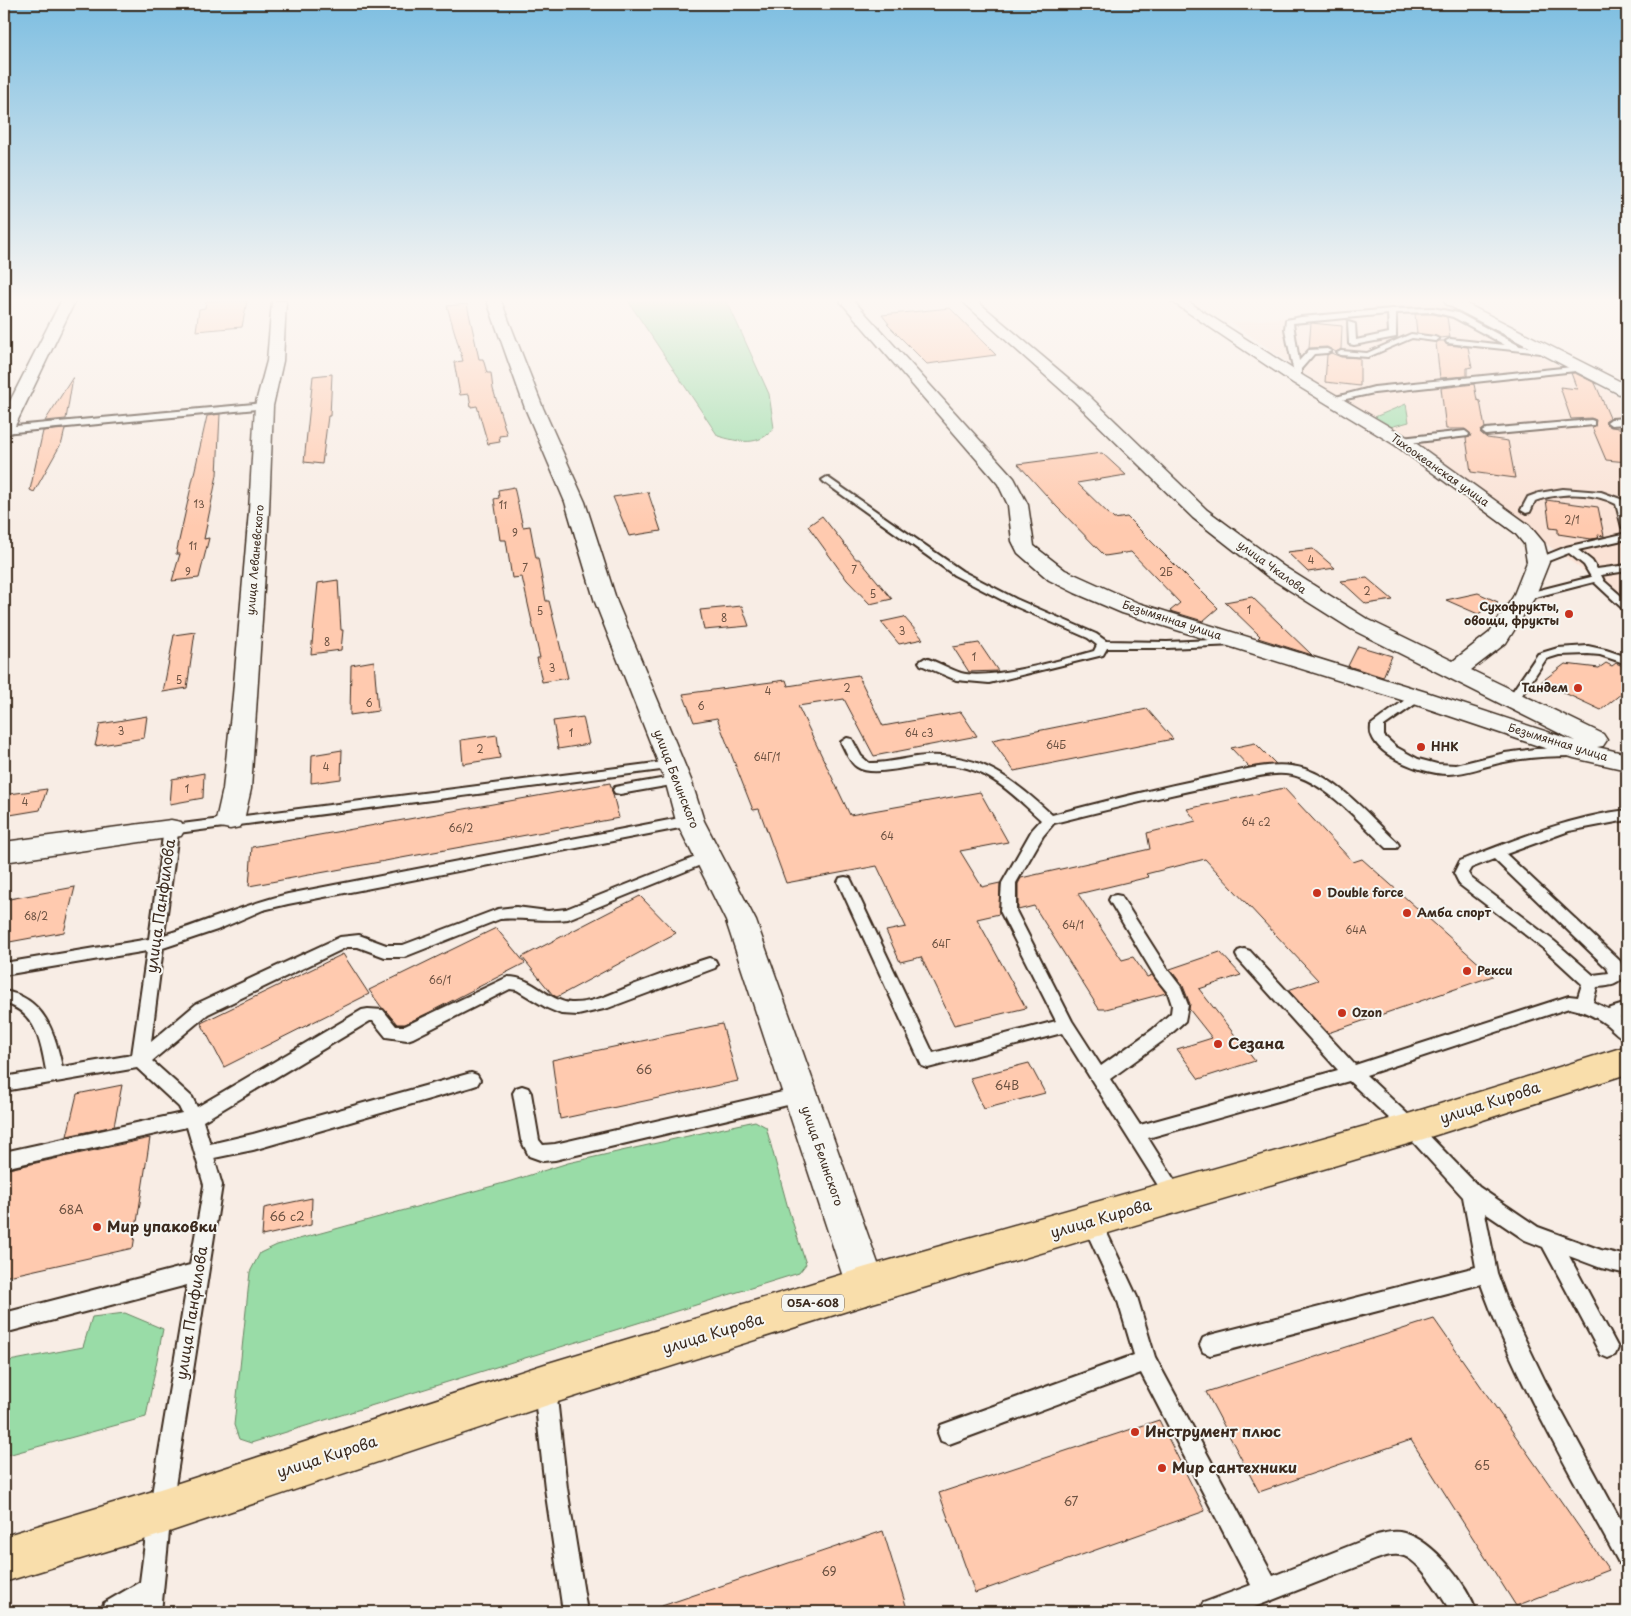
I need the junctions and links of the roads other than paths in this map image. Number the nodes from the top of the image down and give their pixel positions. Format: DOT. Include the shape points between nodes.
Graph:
graph roads {
  1 [pos="31,376"];
  2 [pos="271,376"];
  3 [pos="522,376"];
  4 [pos="914,376"];
  5 [pos="1056,376"];
  6 [pos="1301,376"];
  7 [pos="1502,376"];
  8 [pos="1598,376"];
  9 [pos="1627,391"];
  10 [pos="1332,399"];
  11 [pos="264,406"];
  12 [pos="1627,421"];
  13 [pos="1611,422"];
  14 [pos="1591,423"];
  15 [pos="4,430"];
  16 [pos="1486,432"];
  17 [pos="1465,434"];
  18 [pos="1402,441"];
  19 [pos="827,480"];
  20 [pos="1526,510"];
  21 [pos="1627,527"];
  22 [pos="1627,536"];
  23 [pos="1570,549"];
  24 [pos="1538,562"];
  25 [pos="1627,568"];
  26 [pos="1597,575"];
  27 [pos="1524,597"];
  28 [pos="1627,607"];
  29 [pos="1241,642"];
  30 [pos="1103,644"];
  31 [pos="1627,661"];
  32 [pos="926,662"];
  33 [pos="1454,672"];
  34 [pos="1418,697"];
  35 [pos="1512,701"];
  36 [pos="847,742"];
  37 [pos="1583,752"];
  38 [pos="1627,756"];
  39 [pos="1627,762"];
  40 [pos="674,773"];
  41 [pos="620,790"];
  42 [pos="1627,815"];
  43 [pos="230,820"];
  44 [pos="690,820"];
  45 [pos="1049,820"];
  46 [pos="171,828"];
  47 [pos="1392,845"];
  48 [pos="4,852"];
  49 [pos="1496,853"];
  50 [pos="708,857"];
  51 [pos="845,882"];
  52 [pos="1116,900"];
  53 [pos="156,944"];
  54 [pos="1244,955"];
  55 [pos="709,964"];
  56 [pos="4,969"];
  57 [pos="1590,982"];
  58 [pos="4,997"];
  59 [pos="1584,1004"];
  60 [pos="1627,1010"];
  61 [pos="1608,1015"];
  62 [pos="1066,1026"];
  63 [pos="1627,1033"];
  64 [pos="1627,1060"];
  65 [pos="140,1061"];
  66 [pos="1352,1073"];
  67 [pos="55,1074"];
  68 [pos="1099,1077"];
  69 [pos="471,1080"];
  70 [pos="4,1084"];
  71 [pos="522,1094"];
  72 [pos="800,1094"];
  73 [pos="193,1118"];
  74 [pos="1411,1128"];
  75 [pos="1136,1134"];
  76 [pos="203,1153"];
  77 [pos="4,1160"];
  78 [pos="1472,1193"];
  79 [pos="1176,1197"];
  80 [pos="1092,1222"];
  81 [pos="1550,1241"];
  82 [pos="1627,1265"];
  83 [pos="1487,1272"];
  84 [pos="197,1273"];
  85 [pos="866,1286"];
  86 [pos="4,1323"];
  87 [pos="1210,1345"];
  88 [pos="1608,1348"];
  89 [pos="1146,1361"];
  90 [pos="545,1385"];
  91 [pos="949,1433"];
  92 [pos="160,1512"];
  93 [pos="1627,1555"];
  94 [pos="4,1559"];
  95 [pos="152,1589"];
  96 [pos="1267,1590"];
  97 [pos="113,1612"];
  98 [pos="149,1612"];
  99 [pos="575,1612"];
  100 [pos="1212,1612"];
  101 [pos="1465,1612"];
  1 -- 15 [label="street"];
  2 -- 11 [label="street, улица Леваневского"];
  3 -- 40 [label="street, улица Белинского" via="575,502 606,602"];
  4 -- 29 [label="street, Безымянная улица" via="1007,482 1018,505 1022,541 1033,556 1057,575 1130,608"];
  5 -- 33 [label="street, улица Чкалова" via="1200,514 1275,571 1359,624"];
  6 -- 10 [label="street, Тихоокеанская улица"];
  7 -- 10 [label="lane" via="1374,390"];
  8 -- 9 [label="street"];
  10 -- 18 [label="street, Тихоокеанская улица"];
  11 -- 15 [label="lane"];
  11 -- 43 [label="street, улица Леваневского" via="245,694 237,789"];
  12 -- 13 [label="lane"];
  14 -- 16 [label="lane"];
  17 -- 18 [label="lane"];
  18 -- 24 [label="street, Тихоокеанская улица" via="1522,529 1534,543"];
  19 -- 30 [label="lane" via="958,573"];
  20 -- 21 [label="lane" via="1531,499 1549,493 1606,495 1620,502"];
  22 -- 23 [label="lane"];
  23 -- 24 [label="lane"];
  23 -- 26 [label="lane"];
  24 -- 27 [label="street"];
  25 -- 26 [label="lane"];
  26 -- 27 [label="lane"];
  26 -- 28 [label="lane" via="1606,590"];
  27 -- 33 [label="street" via="1498,638"];
  29 -- 30 [label="lane"];
  29 -- 34 [label="street, Безымянная улица"];
  30 -- 32 [label="lane" via="1099,653 989,679 960,677"];
  31 -- 35 [label="lane" via="1588,650 1542,657"];
  33 -- 35 [label="street, улица Чкалова"];
  34 -- 37 [label="street, Безымянная улица"];
  34 -- 37 [label="lane" via="1377,725 1378,737 1411,762 1454,770 1518,755"];
  35 -- 38 [label="street, улица Чкалова"];
  36 -- 45 [label="lane" via="858,762 865,766 931,759 975,766 1003,780"];
  37 -- 39 [label="street, Безымянная улица"];
  40 -- 41 [label="lane"];
  40 -- 43 [label="lane"];
  40 -- 44 [label="street, улица Белинского"];
  42 -- 49 [label="lane" via="1593,819"];
  43 -- 46 [label="lane"];
  44 -- 50 [label="street, улица Белинского"];
  44 -- 53 [label="lane" via="288,899 259,906"];
  45 -- 47 [label="lane" via="1174,789 1285,770 1300,772 1322,783"];
  45 -- 62 [label="lane" via="1037,833 1009,883 1008,911"];
  46 -- 48 [label="street"];
  46 -- 53 [label="lane, улица Панфилова"];
  49 -- 57 [label="lane" via="1614,965 1617,974 1612,978"];
  49 -- 57 [label="lane" via="1465,865 1461,873 1465,881 1549,945"];
  50 -- 65 [label="lane" via="568,914 498,914 404,951 385,951 359,941 345,941 202,1009"];
  50 -- 72 [label="street, улица Белинского" via="741,921"];
  51 -- 62 [label="lane" via="928,1061"];
  52 -- 68 [label="lane" via="1180,1005 1178,1016 1158,1035"];
  53 -- 56 [label="lane"];
  53 -- 65 [label="lane, улица Панфилова"];
  54 -- 66 [label="lane"];
  55 -- 73 [label="lane" via="578,1008 557,1006 515,982 406,1033 392,1032 377,1015 368,1015"];
  57 -- 59 [label="lane"];
  58 -- 67 [label="lane" via="35,1012 46,1029"];
  59 -- 61 [label="lane"];
  59 -- 66 [label="lane" via="1569,1002"];
  60 -- 61 [label="lane"];
  61 -- 63 [label="lane"];
  62 -- 68 [label="lane"];
  64 -- 74 [label="main road, улица Кирова / 05А-608"];
  65 -- 67 [label="lane"];
  65 -- 73 [label="lane, улица Панфилова" via="186,1102"];
  66 -- 74 [label="lane"];
  66 -- 75 [label="lane"];
  67 -- 70 [label="lane"];
  68 -- 75 [label="lane"];
  69 -- 76 [label="lane" via="253,1142"];
  71 -- 72 [label="lane" via="530,1140 535,1150 543,1154"];
  72 -- 85 [label="street, улица Белинского"];
  73 -- 76 [label="lane, улица Панфилова"];
  73 -- 77 [label="lane"];
  74 -- 78 [label="lane"];
  74 -- 79 [label="main road, улица Кирова / 05А-608"];
  75 -- 79 [label="lane"];
  76 -- 84 [label="lane, улица Панфилова" via="212,1185"];
  78 -- 81 [label="lane" via="1532,1234"];
  78 -- 83 [label="lane"];
  79 -- 80 [label="main road, улица Кирова / 05А-608"];
  80 -- 85 [label="main road, улица Кирова / 05А-608"];
  80 -- 89 [label="lane" via="1127,1298"];
  81 -- 82 [label="lane"];
  81 -- 88 [label="lane"];
  83 -- 87 [label="lane"];
  83 -- 93 [label="lane" via="1500,1309 1537,1389"];
  84 -- 86 [label="lane"];
  84 -- 92 [label="lane, улица Панфилова"];
  85 -- 90 [label="main road, улица Кирова / 05А-608"];
  89 -- 91 [label="lane"];
  89 -- 96 [label="lane"];
  90 -- 92 [label="main road, улица Кирова / 05А-608"];
  90 -- 99 [label="lane" via="556,1488"];
  92 -- 94 [label="main road, улица Кирова / 05А-608"];
  92 -- 95 [label="lane, улица Панфилова"];
  95 -- 97 [label="lane"];
  95 -- 98 [label="lane, улица Панфилова"];
  96 -- 100 [label="lane"];
  96 -- 101 [label="lane" via="1394,1543 1412,1548 1431,1562"];
}
